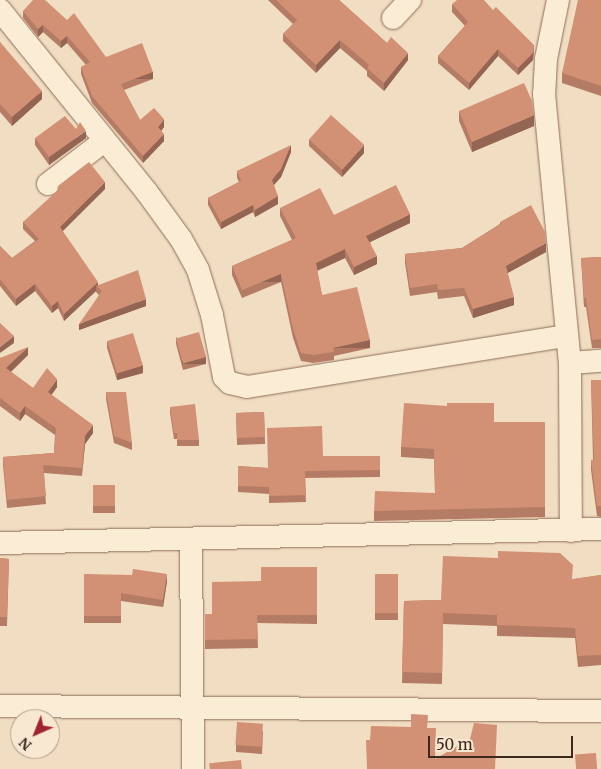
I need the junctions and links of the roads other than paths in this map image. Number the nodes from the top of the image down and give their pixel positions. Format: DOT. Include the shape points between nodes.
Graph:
graph roads {
  1 [pos="410,0"];
  2 [pos="558,0"];
  3 [pos="0,10"];
  4 [pos="393,18"];
  5 [pos="104,141"];
  6 [pos="48,184"];
  7 [pos="567,336"];
  8 [pos="601,361"];
  9 [pos="570,363"];
  10 [pos="601,529"];
  11 [pos="571,531"];
  12 [pos="191,540"];
  13 [pos="0,543"];
  14 [pos="0,706"];
  15 [pos="192,708"];
  16 [pos="601,711"];
  17 [pos="193,769"];
  1 -- 4 [label="street"];
  2 -- 7 [label="street" via="546,59 544,94"];
  3 -- 5 [label="street"];
  5 -- 6 [label="street"];
  5 -- 7 [label="street" via="175,231 198,270 212,315 224,377 230,384 247,387"];
  7 -- 9 [label="street"];
  8 -- 9 [label="street"];
  9 -- 11 [label="street"];
  10 -- 11 [label="street"];
  11 -- 12 [label="street"];
  12 -- 13 [label="street"];
  12 -- 15 [label="street"];
  14 -- 15 [label="street"];
  15 -- 16 [label="street"];
  15 -- 17 [label="street"];
}
